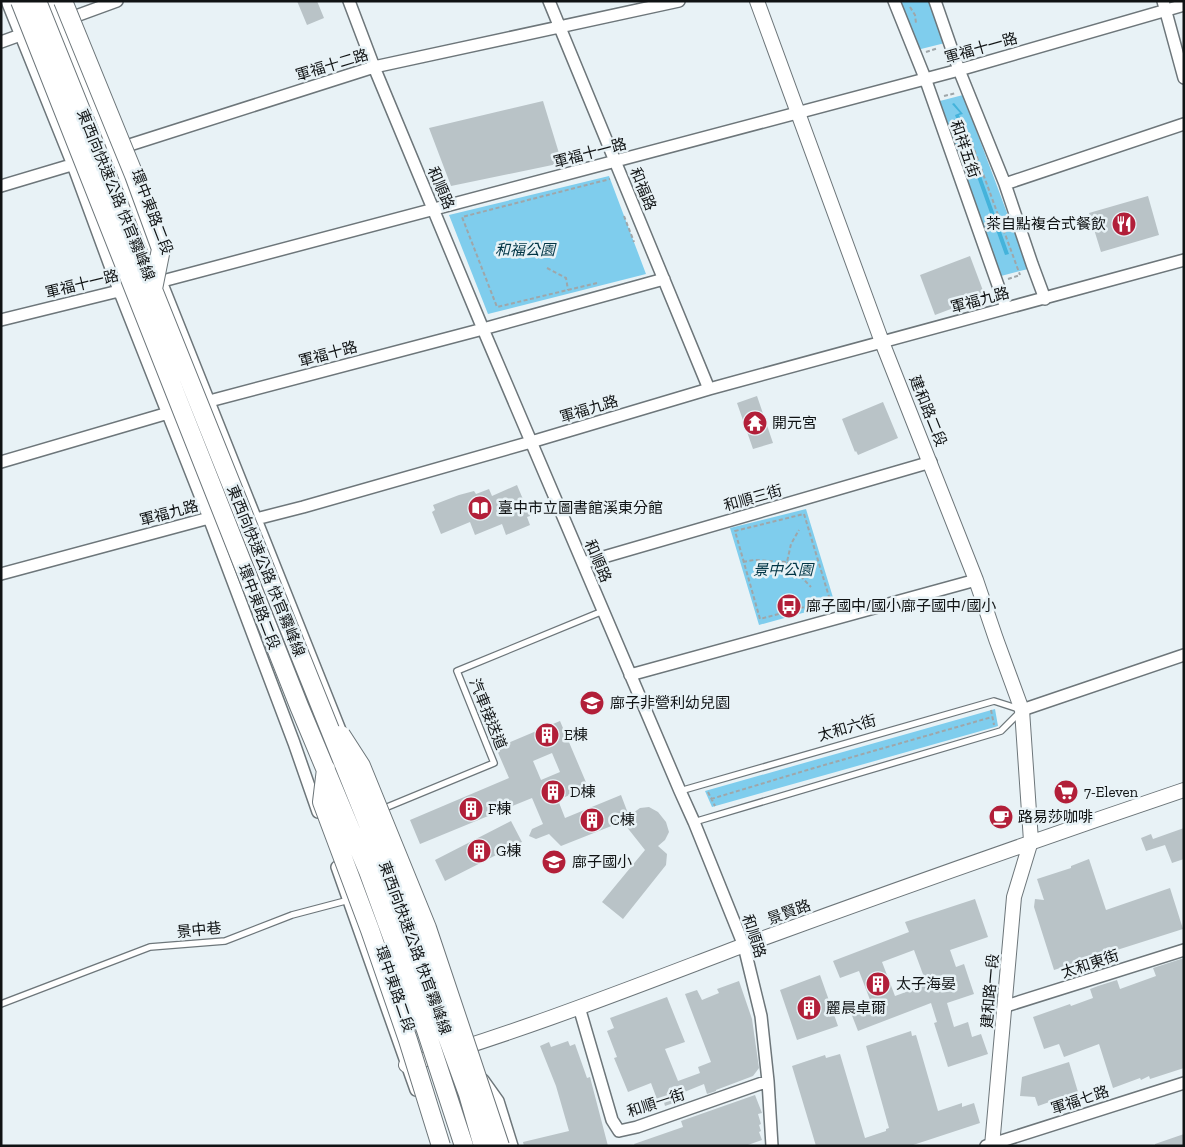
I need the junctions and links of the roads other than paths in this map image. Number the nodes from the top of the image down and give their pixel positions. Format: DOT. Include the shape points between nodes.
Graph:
graph roads {
  1 [pos="7,1"];
  2 [pos="20,1"];
  3 [pos="37,1"];
  4 [pos="52,1"];
  5 [pos="63,1"];
  6 [pos="117,1"];
  7 [pos="349,1"];
  8 [pos="549,1"];
  9 [pos="679,1"];
  10 [pos="757,1"];
  11 [pos="894,1"];
  12 [pos="935,1"];
  13 [pos="1184,5"];
  14 [pos="1164,6"];
  15 [pos="60,22"];
  16 [pos="560,28"];
  17 [pos="20,35"];
  18 [pos="1,42"];
  19 [pos="374,68"];
  20 [pos="959,70"];
  21 [pos="925,78"];
  22 [pos="1184,78"];
  23 [pos="797,113"];
  24 [pos="1184,124"];
  25 [pos="112,151"];
  26 [pos="616,162"];
  27 [pos="73,164"];
  28 [pos="1005,184"];
  29 [pos="1,186"];
  30 [pos="434,210"];
  31 [pos="1184,260"];
  32 [pos="664,279"];
  33 [pos="158,286"];
  34 [pos="119,290"];
  35 [pos="1046,299"];
  36 [pos="1006,308"];
  37 [pos="1,320"];
  38 [pos="483,329"];
  39 [pos="882,342"];
  40 [pos="708,389"];
  41 [pos="210,401"];
  42 [pos="168,412"];
  43 [pos="531,442"];
  44 [pos="1,462"];
  45 [pos="931,462"];
  46 [pos="209,518"];
  47 [pos="256,519"];
  48 [pos="583,563"];
  49 [pos="1,574"];
  50 [pos="976,580"];
  51 [pos="603,611"];
  52 [pos="1184,655"];
  53 [pos="630,675"];
  54 [pos="316,696"];
  55 [pos="1022,710"];
  56 [pos="326,768"];
  57 [pos="1184,790"];
  58 [pos="680,791"];
  59 [pos="373,813"];
  60 [pos="694,822"];
  61 [pos="1030,842"];
  62 [pos="400,883"];
  63 [pos="349,900"];
  64 [pos="744,946"];
  65 [pos="1184,950"];
  66 [pos="1,1004"];
  67 [pos="1006,1006"];
  68 [pos="579,1007"];
  69 [pos="462,1049"];
  70 [pos="406,1065"];
  71 [pos="768,1081"];
  72 [pos="1184,1083"];
  73 [pos="990,1145"];
  74 [pos="433,1146"];
  75 [pos="441,1146"];
  76 [pos="464,1146"];
  77 [pos="483,1146"];
  78 [pos="490,1146"];
  79 [pos="500,1146"];
  80 [pos="512,1146"];
  81 [pos="772,1146"];
  1 -- 17 [label="street, 環中東路二段"];
  2 -- 56 [label="highway, 東西向快速公路 快官霧峰線, bridge"];
  3 -- 33 [label="highway, 東西向快速公路 快官霧峰線, bridge"];
  4 -- 15 [label="street, 環中東路二段"];
  5 -- 33 [label="highway, bridge" via="161,249"];
  6 -- 15 [label="street"];
  7 -- 19 [label="street, 和順路"];
  8 -- 16 [label="street, 和福路"];
  9 -- 16 [label="street, 軍福十二路"];
  10 -- 23 [label="street, 建和路二段"];
  11 -- 21 [label="street, 和祥五街"];
  12 -- 20 [label="street, 和祥五街"];
  13 -- 14 [label="street, 軍福十一路"];
  14 -- 20 [label="street, 軍福十一路"];
  14 -- 22 [label="street"];
  15 -- 17 [label="street"];
  15 -- 25 [label="street, 環中東路二段"];
  16 -- 19 [label="street, 軍福十二路"];
  16 -- 26 [label="street, 和福路"];
  17 -- 18 [label="street"];
  17 -- 27 [label="street, 環中東路二段"];
  19 -- 25 [label="street, 軍福十二路"];
  19 -- 30 [label="street, 和順路"];
  20 -- 21 [label="street, 軍福十一路"];
  20 -- 28 [label="street, 和祥五街"];
  21 -- 23 [label="street, 軍福十一路"];
  21 -- 36 [label="street, 和祥五街"];
  23 -- 26 [label="street, 軍福十一路"];
  23 -- 39 [label="street, 建和路二段"];
  24 -- 28 [label="street"];
  25 -- 27 [label="street, 軍福十二路"];
  25 -- 33 [label="street, 環中東路二段"];
  26 -- 30 [label="street, 軍福十一路"];
  26 -- 32 [label="street, 和福路"];
  27 -- 29 [label="street, 軍福十二路"];
  27 -- 34 [label="street, 環中東路二段"];
  28 -- 35 [label="street, 和祥五街"];
  30 -- 33 [label="street, 軍福十一路"];
  30 -- 38 [label="street, 和順路"];
  31 -- 35 [label="street, 軍福九路"];
  32 -- 38 [label="street, 軍福十路"];
  32 -- 40 [label="street, 和福路"];
  33 -- 34 [label="street, 軍福十一路"];
  33 -- 41 [label="street, 環中東路二段"];
  33 -- 54 [label="highway, 東西向快速公路 快官霧峰線, bridge" via="202,414"];
  34 -- 37 [label="street, 軍福十一路"];
  34 -- 42 [label="street, 環中東路二段"];
  35 -- 36 [label="street, 軍福九路"];
  36 -- 39 [label="street, 軍福九路"];
  38 -- 41 [label="street, 軍福十路"];
  38 -- 43 [label="street, 和順路"];
  39 -- 40 [label="street, 軍福九路"];
  39 -- 45 [label="street, 建和路二段"];
  40 -- 43 [label="street, 軍福九路"];
  41 -- 42 [label="street, 軍福十路"];
  41 -- 47 [label="street, 環中東路二段"];
  42 -- 44 [label="street, 軍福十路"];
  42 -- 46 [label="street, 環中東路二段"];
  43 -- 47 [label="street, 軍福九路"];
  43 -- 48 [label="street, 和順路"];
  45 -- 48 [label="street, 和順三街"];
  45 -- 50 [label="street, 建和路二段"];
  46 -- 47 [label="street, 軍福九路"];
  46 -- 49 [label="street, 軍福九路"];
  46 -- 63 [label="street, 環中東路二段" via="291,734"];
  47 -- 59 [label="street, 環中東路二段"];
  48 -- 51 [label="street, 和順路"];
  50 -- 53 [label="street"];
  50 -- 55 [label="street, 建和路二段"];
  51 -- 53 [label="street, 和順路"];
  51 -- 59 [label="lane, 汽車接送道" via="457,671 494,763"];
  52 -- 55 [label="street"];
  53 -- 58 [label="street, 和順路"];
  54 -- 77 [label="highway, 東西向快速公路 快官霧峰線, bridge" via="391,882 468,1094"];
  54 -- 79 [label="highway, bridge" via="360,766 424,919"];
  55 -- 58 [label="lane, 太和六街" via="994,701"];
  55 -- 60 [label="lane" via="1001,731"];
  55 -- 61 [label="street, 建和路二段"];
  56 -- 75 [label="highway, bridge" via="322,802 408,1040"];
  56 -- 76 [label="highway, 東西向快速公路 快官霧峰線, bridge" via="391,932"];
  57 -- 61 [label="street, 景賢路"];
  58 -- 60 [label="street, 和順路"];
  59 -- 62 [label="street, 環中東路二段"];
  60 -- 64 [label="street, 和順路"];
  61 -- 64 [label="street, 景賢路"];
  61 -- 67 [label="street, 建和路一段" via="1014,897"];
  62 -- 63 [label="lane, 景中巷"];
  62 -- 69 [label="street, 環中東路二段"];
  63 -- 66 [label="lane, 景中巷" via="292,915 225,941 150,947"];
  63 -- 70 [label="street, 環中東路二段"];
  64 -- 68 [label="street, 景賢路"];
  64 -- 71 [label="street, 和順路" via="761,1016"];
  65 -- 67 [label="street, 太和東街"];
  67 -- 73 [label="street, 建和路一段"];
  68 -- 69 [label="street, 景賢路"];
  68 -- 71 [label="street, 和順一街" via="612,1120 619,1131"];
  69 -- 70 [label="street, 景賢路"];
  69 -- 78 [label="street, 環中東路二段"];
  69 -- 80 [label="street, 環中東路二段" via="498,1101"];
  70 -- 74 [label="street, 環中東路二段"];
  71 -- 81 [label="street, 和順路"];
  72 -- 73 [label="street, 軍福七路"];
}
